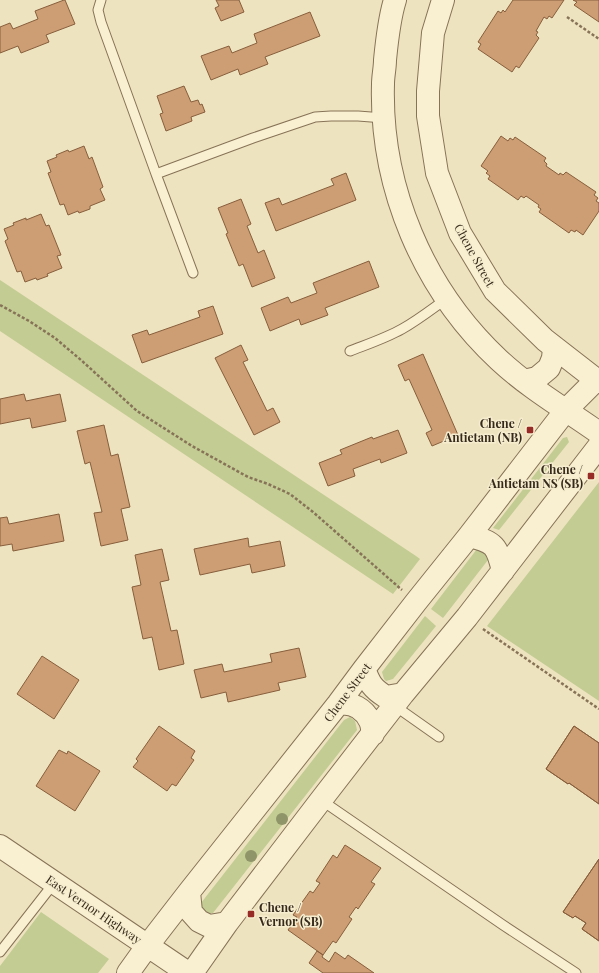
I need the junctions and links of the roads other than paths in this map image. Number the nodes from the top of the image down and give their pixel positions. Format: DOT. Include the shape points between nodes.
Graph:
graph roads {
  1 [pos="101,0"];
  2 [pos="395,0"];
  3 [pos="443,0"];
  4 [pos="384,118"];
  5 [pos="156,174"];
  6 [pos="193,273"];
  7 [pos="446,299"];
  8 [pos="554,348"];
  9 [pos="350,351"];
  10 [pos="524,381"];
  11 [pos="598,381"];
  12 [pos="566,410"];
  13 [pos="599,433"];
  14 [pos="599,446"];
  15 [pos="469,536"];
  16 [pos="502,571"];
  17 [pos="364,669"];
  18 [pos="399,700"];
  19 [pos="338,704"];
  20 [pos="373,734"];
  21 [pos="439,736"];
  22 [pos="321,800"];
  23 [pos="0,846"];
  24 [pos="54,882"];
  25 [pos="189,892"];
  26 [pos="227,923"];
  27 [pos="148,946"];
  28 [pos="0,952"];
  29 [pos="128,973"];
  30 [pos="188,973"];
  31 [pos="192,973"];
  32 [pos="576,973"];
  1 -- 5 [label="lane" via="98,10 101,22"];
  2 -- 4 [label="street" via="383,83"];
  3 -- 8 [label="street, Chene Street" via="433,34 428,91 428,116 437,173 460,233 495,291"];
  4 -- 5 [label="lane" via="315,117"];
  4 -- 7 [label="street" via="388,153 399,202 414,241"];
  5 -- 6 [label="lane"];
  7 -- 9 [label="lane" via="403,328"];
  7 -- 10 [label="street" via="474,334"];
  8 -- 10 [label="street" via="549,368 538,378"];
  8 -- 11 [label="street, Chene Street"];
  10 -- 12 [label="street"];
  11 -- 12 [label="street, Chene Street"];
  12 -- 13 [label="street"];
  12 -- 15 [label="street, Chene Street"];
  14 -- 16 [label="street"];
  15 -- 16 [label="street" via="492,544 499,556"];
  15 -- 17 [label="street, Chene Street"];
  16 -- 18 [label="street"];
  17 -- 18 [label="street" via="369,683 376,691"];
  17 -- 19 [label="street, Chene Street"];
  18 -- 20 [label="street"];
  18 -- 21 [label="lane"];
  19 -- 20 [label="street" via="346,703 363,712 370,722"];
  19 -- 25 [label="street, Chene Street"];
  20 -- 22 [label="street"];
  22 -- 26 [label="street"];
  22 -- 32 [label="lane"];
  23 -- 24 [label="street, East Vernor Highway"];
  24 -- 27 [label="street, East Vernor Highway"];
  24 -- 28 [label="lane"];
  25 -- 26 [label="street" via="191,912 199,921 209,926"];
  25 -- 27 [label="street, Chene Street"];
  26 -- 31 [label="street"];
  27 -- 29 [label="street, Chene Street"];
  27 -- 30 [label="street, East Vernor Highway"];
}
